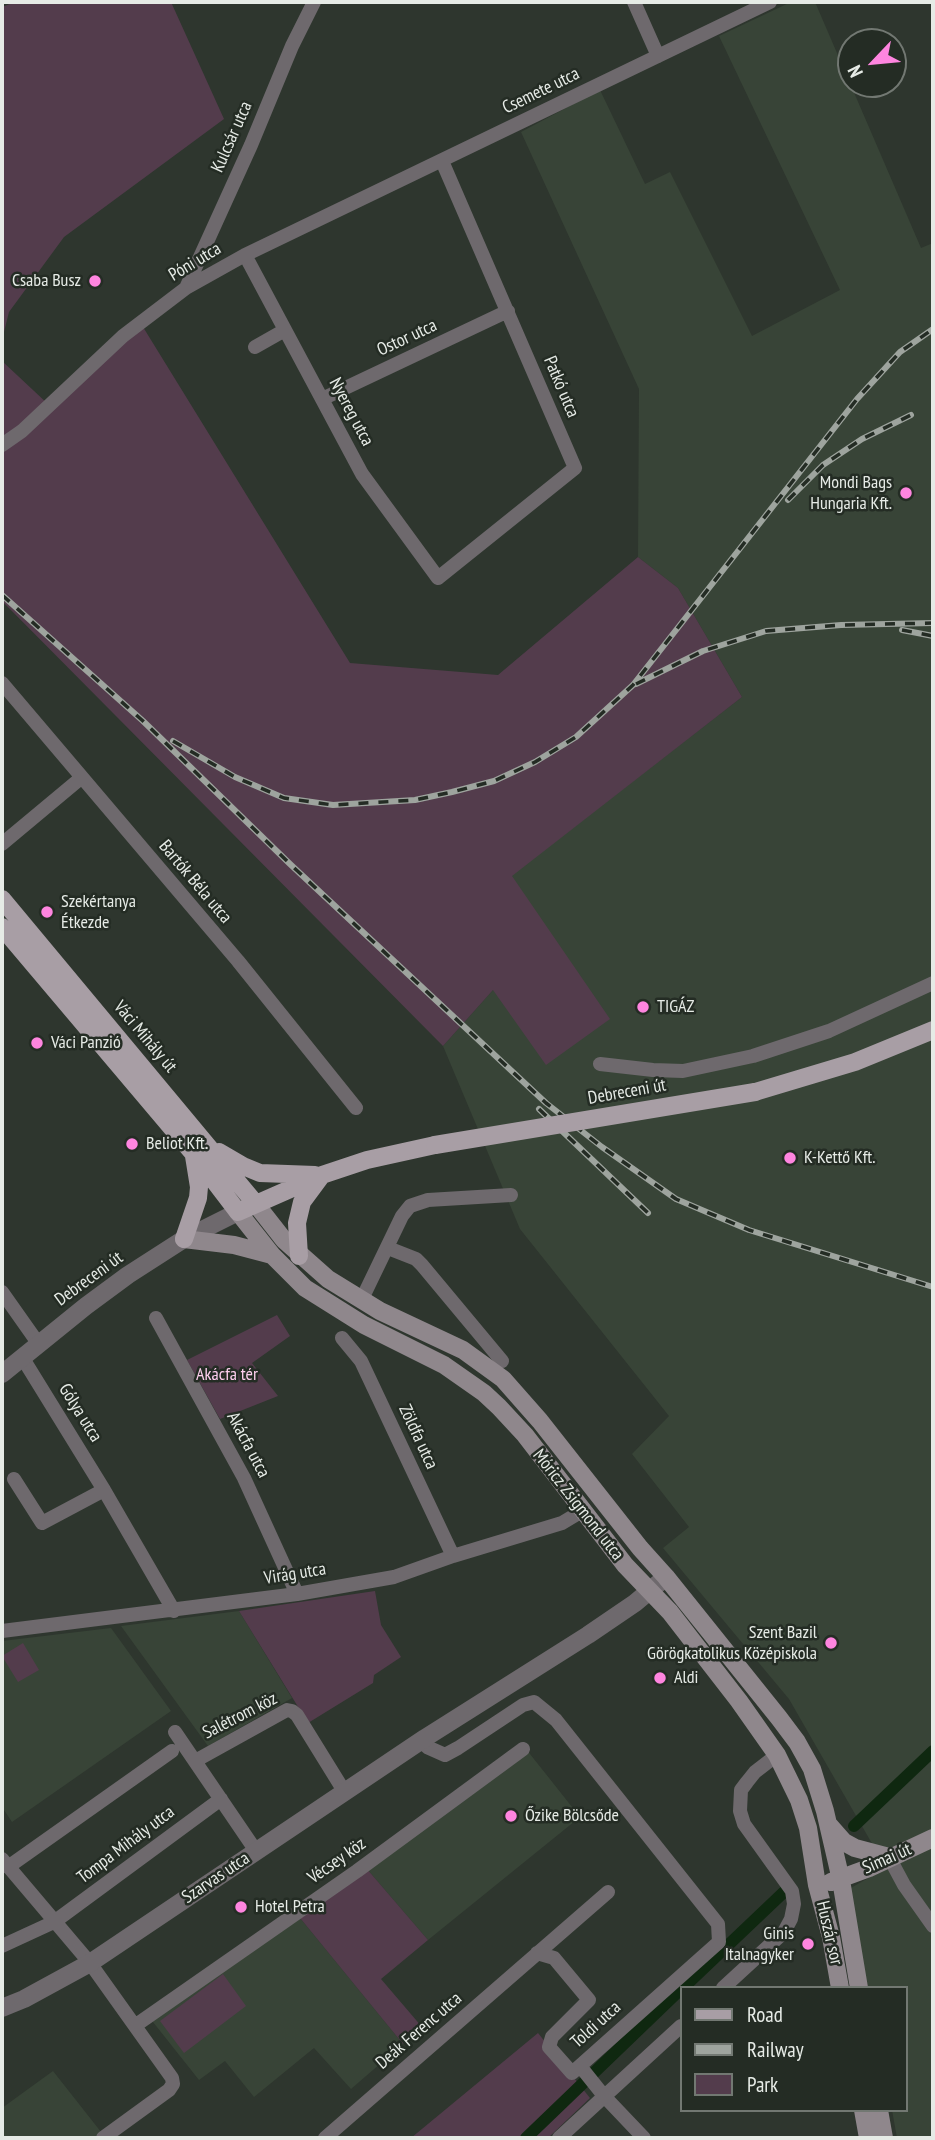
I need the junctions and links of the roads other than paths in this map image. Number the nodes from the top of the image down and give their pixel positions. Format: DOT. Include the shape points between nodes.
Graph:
graph roads {
  1 [pos="314,2"];
  2 [pos="634,2"];
  3 [pos="770,2"];
  4 [pos="657,55"];
  5 [pos="442,161"];
  6 [pos="245,255"];
  7 [pos="186,288"];
  8 [pos="508,311"];
  9 [pos="285,330"];
  10 [pos="256,347"];
  11 [pos="322,399"];
  12 [pos="2,445"];
  13 [pos="438,578"];
  14 [pos="2,683"];
  15 [pos="82,778"];
  16 [pos="2,844"];
  17 [pos="2,899"];
  18 [pos="2,927"];
  19 [pos="933,983"];
  20 [pos="933,1030"];
  21 [pos="600,1064"];
  22 [pos="356,1108"];
  23 [pos="200,1149"];
  24 [pos="322,1175"];
  25 [pos="511,1195"];
  26 [pos="255,1203"];
  27 [pos="238,1212"];
  28 [pos="184,1239"];
  29 [pos="388,1248"];
  30 [pos="272,1255"];
  31 [pos="299,1256"];
  32 [pos="2,1292"];
  33 [pos="361,1301"];
  34 [pos="156,1318"];
  35 [pos="342,1338"];
  36 [pos="38,1343"];
  37 [pos="22,1357"];
  38 [pos="502,1361"];
  39 [pos="2,1374"];
  40 [pos="13,1479"];
  41 [pos="104,1490"];
  42 [pos="582,1511"];
  43 [pos="453,1556"];
  44 [pos="666,1577"];
  45 [pos="650,1590"];
  46 [pos="297,1594"];
  47 [pos="174,1611"];
  48 [pos="2,1631"];
  49 [pos="175,1732"];
  50 [pos="425,1738"];
  51 [pos="523,1749"];
  52 [pos="172,1751"];
  53 [pos="777,1755"];
  54 [pos="195,1761"];
  55 [pos="344,1791"];
  56 [pos="221,1799"];
  57 [pos="829,1825"];
  58 [pos="933,1838"];
  59 [pos="256,1851"];
  60 [pos="889,1857"];
  61 [pos="5,1863"];
  62 [pos="841,1880"];
  63 [pos="817,1885"];
  64 [pos="608,1892"];
  65 [pos="54,1922"];
  66 [pos="933,1926"];
  67 [pos="2,1946"];
  68 [pos="537,1953"];
  69 [pos="90,1963"];
  70 [pos="725,1986"];
  71 [pos="841,1986"];
  72 [pos="859,1986"];
  73 [pos="2,2008"];
  74 [pos="136,2025"];
  75 [pos="680,2026"];
  76 [pos="582,2068"];
  77 [pos="601,2092"];
  78 [pos="863,2112"];
  79 [pos="879,2112"];
  80 [pos="639,2135"];
  81 [pos="103,2138"];
  82 [pos="325,2138"];
  83 [pos="559,2138"];
  84 [pos="868,2138"];
  85 [pos="884,2138"];
  1 -- 7 [label="street, Kulcsár utca"];
  2 -- 4 [label="street"];
  3 -- 4 [label="street, Csemete utca"];
  4 -- 5 [label="street, Csemete utca"];
  5 -- 6 [label="street, Póni utca"];
  5 -- 8 [label="street, Patkó utca"];
  6 -- 7 [label="street, Póni utca"];
  6 -- 9 [label="street, Nyereg utca"];
  7 -- 12 [label="street, Póni utca" via="123,336"];
  8 -- 11 [label="street, Ostor utca"];
  8 -- 13 [label="street, Patkó utca" via="575,468"];
  9 -- 10 [label="street"];
  9 -- 11 [label="street, Nyereg utca"];
  11 -- 13 [label="street, Nyereg utca" via="362,474"];
  14 -- 15 [label="street, Bartók Béla utca"];
  15 -- 16 [label="street"];
  15 -- 22 [label="street, Bartók Béla utca"];
  17 -- 23 [label="main road, Váci Mihály út"];
  18 -- 23 [label="main road, Váci Mihály út"];
  19 -- 21 [label="street" via="829,1031 753,1056 683,1071"];
  20 -- 24 [label="main road, Debreceni út, bridge" via="855,1062 755,1092 435,1145"];
  23 -- 24 [label="main road, Debreceni út" via="260,1172"];
  23 -- 26 [label="main road, Váci Mihály út"];
  23 -- 27 [label="main road, Váci Mihály út"];
  23 -- 28 [label="main road" via="198,1198"];
  24 -- 26 [label="main road, Debreceni út"];
  24 -- 31 [label="main road" via="302,1202 297,1223"];
  25 -- 29 [label="street" via="428,1200 410,1206"];
  26 -- 27 [label="main road, Debreceni út"];
  26 -- 31 [label="main road, Móricz Zsigmond utca"];
  27 -- 28 [label="street, Debreceni út"];
  27 -- 30 [label="main road, Móricz Zsigmond utca"];
  28 -- 30 [label="main road"];
  28 -- 36 [label="street, Debreceni út"];
  29 -- 33 [label="street"];
  29 -- 38 [label="street" via="422,1265"];
  30 -- 42 [label="main road, Móricz Zsigmond utca" via="323,1301 444,1365 484,1393 525,1435"];
  31 -- 33 [label="main road, Móricz Zsigmond utca"];
  32 -- 36 [label="street"];
  33 -- 44 [label="main road, Móricz Zsigmond utca" via="463,1350 503,1379"];
  34 -- 46 [label="street, Akácfa utca" via="244,1478"];
  35 -- 43 [label="street, Zöldfa utca" via="361,1361"];
  36 -- 37 [label="street, Debreceni út"];
  37 -- 39 [label="street, Debreceni út"];
  37 -- 41 [label="street, Gólya utca"];
  40 -- 41 [label="street" via="42,1523"];
  41 -- 47 [label="street, Gólya utca"];
  42 -- 43 [label="street, Virág utca" via="562,1523"];
  42 -- 45 [label="main road, Móricz Zsigmond utca"];
  43 -- 46 [label="street, Virág utca" via="394,1577"];
  44 -- 45 [label="street, Szarvas utca"];
  44 -- 57 [label="main road, Móricz Zsigmond utca" via="797,1742 812,1769"];
  45 -- 50 [label="street, Szarvas utca"];
  45 -- 53 [label="main road, Móricz Zsigmond utca" via="740,1701"];
  46 -- 47 [label="street, Virág utca"];
  47 -- 48 [label="street, Virág utca"];
  49 -- 54 [label="street"];
  50 -- 55 [label="street, Szarvas utca"];
  50 -- 76 [label="street, Toldi utca" via="428,1747 445,1755 534,1702 556,1720 718,1924 719,1942"];
  51 -- 74 [label="street, Vécsey köz"];
  52 -- 61 [label="street"];
  53 -- 63 [label="main road, Móricz Zsigmond utca" via="808,1828"];
  53 -- 70 [label="street" via="741,1790 740,1811 744,1824 792,1891 791,1919 783,1933"];
  54 -- 55 [label="street, Salétrom köz" via="292,1710"];
  54 -- 56 [label="street"];
  55 -- 59 [label="street, Szarvas utca"];
  56 -- 59 [label="street"];
  56 -- 65 [label="street, Tompa Mihály utca"];
  57 -- 60 [label="main road" via="855,1848"];
  57 -- 62 [label="main road, Móricz Zsigmond utca"];
  58 -- 60 [label="main road, Simai út"];
  59 -- 69 [label="street, Szarvas utca"];
  60 -- 62 [label="main road, Simai út"];
  60 -- 66 [label="street"];
  61 -- 65 [label="street"];
  62 -- 63 [label="main road, Huszár sor"];
  62 -- 72 [label="main road, Huszár sor"];
  63 -- 71 [label="main road, Huszár sor"];
  64 -- 68 [label="street, Deák Ferenc utca"];
  65 -- 67 [label="street, Tompa Mihály utca"];
  65 -- 69 [label="street"];
  68 -- 76 [label="street, Toldi utca" via="554,1958 589,2000 552,2037 549,2047 572,2073"];
  68 -- 82 [label="street, Deák Ferenc utca"];
  69 -- 73 [label="street, Szarvas utca"];
  69 -- 74 [label="street"];
  74 -- 81 [label="street" via="173,2084"];
  75 -- 77 [label="street"];
  76 -- 77 [label="street"];
  77 -- 80 [label="street"];
  77 -- 83 [label="street"];
  78 -- 84 [label="main road"];
  79 -- 85 [label="main road"];
}
